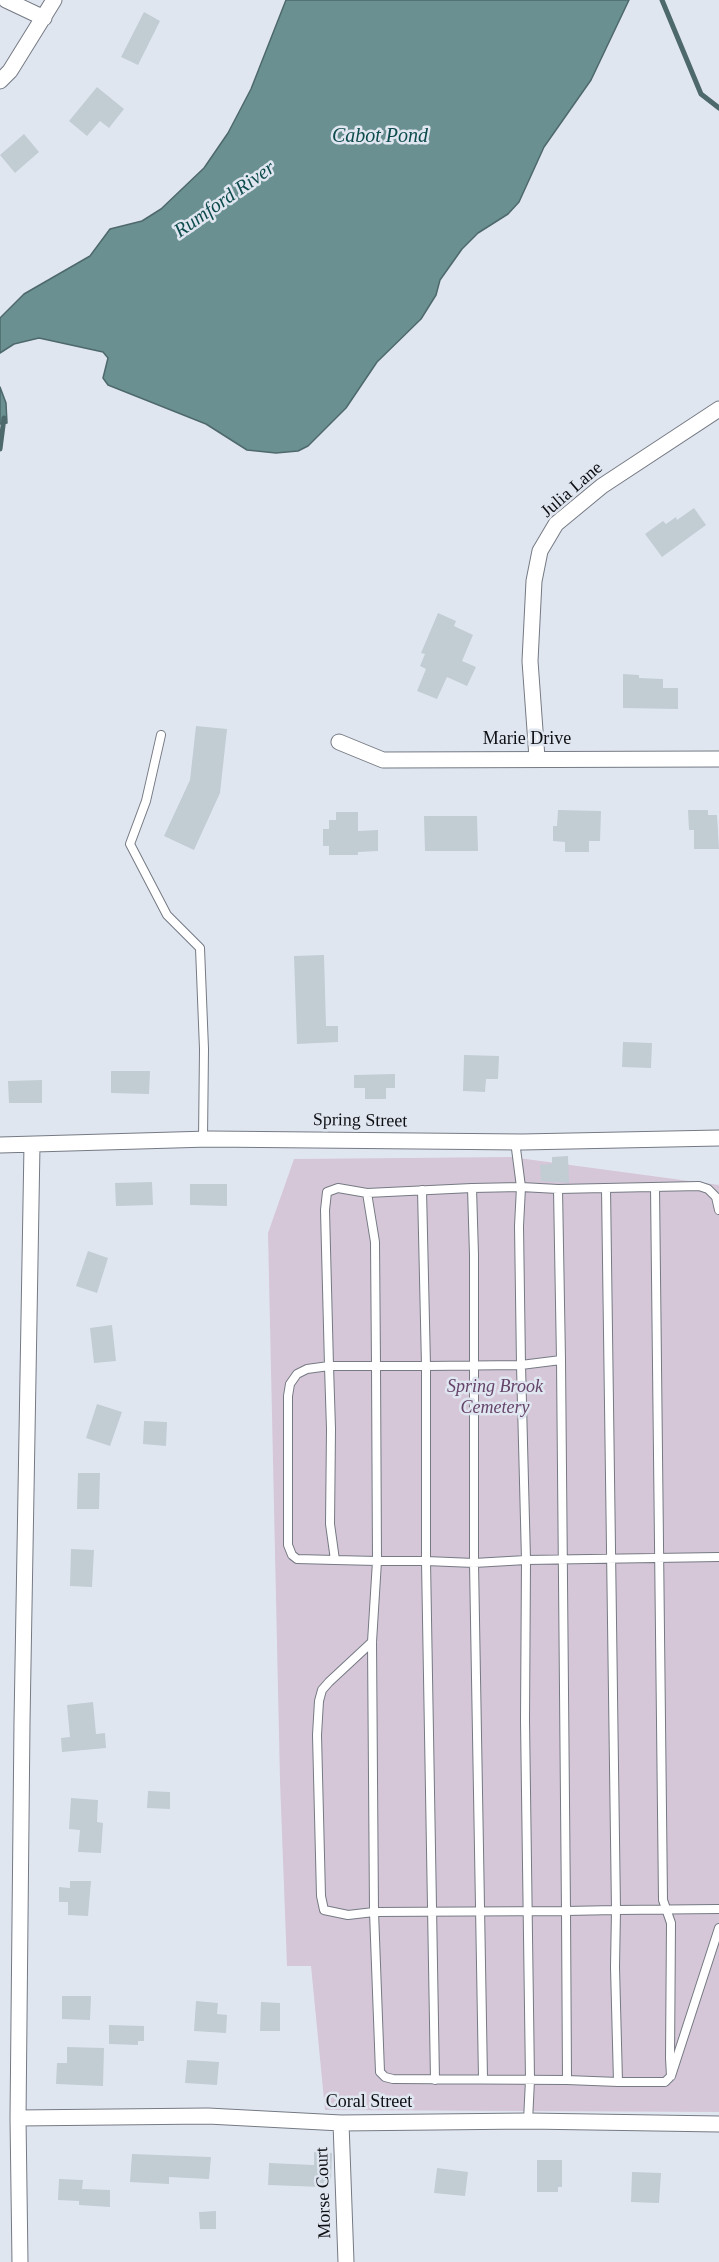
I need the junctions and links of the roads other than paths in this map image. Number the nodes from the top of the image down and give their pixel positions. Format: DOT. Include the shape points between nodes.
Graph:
graph roads {
  1 [pos="6,0"];
  2 [pos="54,0"];
  3 [pos="44,18"];
  4 [pos="0,81"];
  5 [pos="719,409"];
  6 [pos="160,735"];
  7 [pos="339,742"];
  8 [pos="537,758"];
  9 [pos="719,759"];
  10 [pos="719,1138"];
  11 [pos="203,1139"];
  12 [pos="514,1142"];
  13 [pos="0,1145"];
  14 [pos="32,1145"];
  15 [pos="521,1187"];
  16 [pos="655,1187"];
  17 [pos="472,1188"];
  18 [pos="606,1188"];
  19 [pos="558,1189"];
  20 [pos="422,1190"];
  21 [pos="367,1193"];
  22 [pos="719,1210"];
  23 [pos="561,1360"];
  24 [pos="473,1365"];
  25 [pos="521,1365"];
  26 [pos="329,1366"];
  27 [pos="376,1366"];
  28 [pos="426,1366"];
  29 [pos="719,1557"];
  30 [pos="660,1558"];
  31 [pos="611,1559"];
  32 [pos="335,1560"];
  33 [pos="526,1560"];
  34 [pos="561,1560"];
  35 [pos="377,1561"];
  36 [pos="426,1561"];
  37 [pos="474,1563"];
  38 [pos="372,1642"];
  39 [pos="666,1909"];
  40 [pos="719,1909"];
  41 [pos="431,1910"];
  42 [pos="616,1910"];
  43 [pos="480,1911"];
  44 [pos="566,1911"];
  45 [pos="374,1912"];
  46 [pos="529,1912"];
  47 [pos="719,1928"];
  48 [pos="671,2076"];
  49 [pos="483,2079"];
  50 [pos="435,2080"];
  51 [pos="530,2080"];
  52 [pos="567,2080"];
  53 [pos="618,2082"];
  54 [pos="18,2118"];
  55 [pos="528,2121"];
  56 [pos="341,2123"];
  57 [pos="719,2124"];
  58 [pos="20,2262"];
  59 [pos="346,2262"];
  1 -- 3 [label="street"];
  2 -- 3 [label="street"];
  3 -- 4 [label="street"];
  5 -- 8 [label="street, Julia Lane" via="602,486 556,524 540,551 534,581 530,661"];
  6 -- 11 [label="lane" via="146,801 130,844 167,915 200,948"];
  7 -- 8 [label="street, Marie Drive" via="383,760"];
  8 -- 9 [label="street, Marie Drive"];
  10 -- 12 [label="street, Spring Street"];
  11 -- 12 [label="street, Spring Street"];
  11 -- 14 [label="street, Spring Street"];
  12 -- 15 [label="lane"];
  13 -- 14 [label="street, Spring Street"];
  14 -- 54 [label="street"];
  15 -- 17 [label="lane"];
  15 -- 19 [label="lane"];
  15 -- 25 [label="lane"];
  16 -- 18 [label="lane"];
  16 -- 22 [label="lane" via="699,1185 716,1197"];
  16 -- 30 [label="lane"];
  17 -- 20 [label="lane"];
  17 -- 24 [label="lane"];
  18 -- 19 [label="lane"];
  18 -- 31 [label="lane"];
  19 -- 23 [label="lane"];
  20 -- 21 [label="lane"];
  20 -- 28 [label="lane"];
  21 -- 26 [label="lane" via="338,1188 327,1192 325,1199"];
  21 -- 27 [label="lane" via="375,1242"];
  23 -- 25 [label="lane"];
  23 -- 34 [label="lane"];
  24 -- 25 [label="lane"];
  24 -- 28 [label="lane"];
  24 -- 37 [label="lane"];
  25 -- 33 [label="lane"];
  26 -- 27 [label="lane"];
  26 -- 32 [label="lane" via="330,1524"];
  26 -- 32 [label="lane" via="307,1369 290,1384 288,1545 297,1559"];
  27 -- 28 [label="lane"];
  27 -- 35 [label="lane"];
  28 -- 36 [label="lane"];
  29 -- 30 [label="lane"];
  30 -- 31 [label="lane"];
  30 -- 39 [label="lane"];
  31 -- 34 [label="lane"];
  31 -- 42 [label="lane"];
  32 -- 35 [label="lane"];
  33 -- 34 [label="lane"];
  33 -- 37 [label="lane"];
  33 -- 46 [label="lane"];
  34 -- 44 [label="lane"];
  35 -- 36 [label="lane"];
  35 -- 38 [label="lane"];
  36 -- 37 [label="lane"];
  36 -- 41 [label="lane"];
  37 -- 43 [label="lane"];
  38 -- 45 [label="lane"];
  38 -- 45 [label="lane" via="322,1690 316,1735 324,1910 348,1915"];
  39 -- 40 [label="lane"];
  39 -- 42 [label="lane"];
  39 -- 48 [label="lane" via="671,1923"];
  41 -- 43 [label="lane"];
  41 -- 45 [label="lane"];
  41 -- 50 [label="lane"];
  42 -- 44 [label="lane"];
  42 -- 53 [label="lane"];
  43 -- 46 [label="lane"];
  43 -- 49 [label="lane"];
  44 -- 46 [label="lane"];
  44 -- 52 [label="lane"];
  45 -- 50 [label="lane" via="380,2072 393,2079"];
  46 -- 51 [label="lane"];
  47 -- 48 [label="lane"];
  48 -- 53 [label="lane" via="665,2082"];
  49 -- 50 [label="lane"];
  49 -- 51 [label="lane"];
  51 -- 52 [label="lane"];
  51 -- 55 [label="lane"];
  52 -- 53 [label="lane"];
  54 -- 56 [label="street, Coral Street" via="208,2116"];
  54 -- 58 [label="street"];
  55 -- 56 [label="street, Coral Street"];
  55 -- 57 [label="street, Coral Street"];
  56 -- 59 [label="street, Morse Court"];
}
